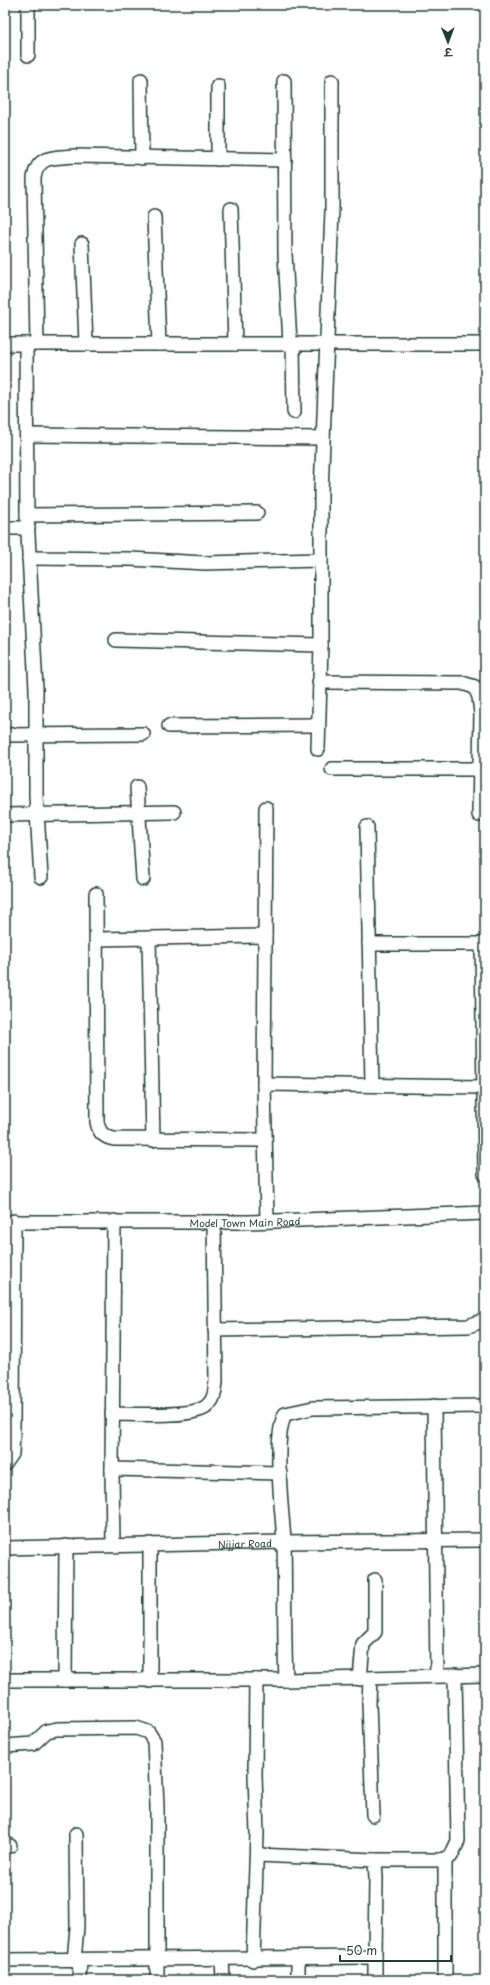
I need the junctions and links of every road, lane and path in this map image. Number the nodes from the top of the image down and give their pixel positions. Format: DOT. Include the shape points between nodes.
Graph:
graph roads {
  1 [pos="28,5"];
  2 [pos="28,55"];
  3 [pos="141,80"];
  4 [pos="284,81"];
  5 [pos="332,81"];
  6 [pos="218,86"];
  7 [pos="142,158"];
  8 [pos="218,159"];
  9 [pos="284,160"];
  10 [pos="231,209"];
  11 [pos="154,217"];
  12 [pos="82,244"];
  13 [pos="292,343"];
  14 [pos="5,344"];
  15 [pos="32,344"];
  16 [pos="86,344"];
  17 [pos="159,344"];
  18 [pos="235,344"];
  19 [pos="328,344"];
  20 [pos="485,344"];
  21 [pos="294,412"];
  22 [pos="27,435"];
  23 [pos="323,438"];
  24 [pos="257,513"];
  25 [pos="27,522"];
  26 [pos="5,528"];
  27 [pos="29,558"];
  28 [pos="321,560"];
  29 [pos="116,640"];
  30 [pos="321,645"];
  31 [pos="319,682"];
  32 [pos="318,724"];
  33 [pos="169,726"];
  34 [pos="143,734"];
  35 [pos="5,735"];
  36 [pos="36,735"];
  37 [pos="318,749"];
  38 [pos="332,768"];
  39 [pos="480,769"];
  40 [pos="137,787"];
  41 [pos="266,808"];
  42 [pos="139,812"];
  43 [pos="174,812"];
  44 [pos="38,814"];
  45 [pos="5,815"];
  46 [pos="479,815"];
  47 [pos="367,827"];
  48 [pos="41,877"];
  49 [pos="143,879"];
  50 [pos="96,894"];
  51 [pos="265,936"];
  52 [pos="149,938"];
  53 [pos="97,939"];
  54 [pos="369,944"];
  55 [pos="484,944"];
  56 [pos="264,1084"];
  57 [pos="372,1085"];
  58 [pos="483,1087"];
  59 [pos="153,1140"];
  60 [pos="264,1140"];
  61 [pos="485,1174"];
  62 [pos="485,1212"];
  63 [pos="114,1221"];
  64 [pos="10,1222"];
  65 [pos="214,1222"];
  66 [pos="267,1222"];
  67 [pos="485,1320"];
  68 [pos="215,1330"];
  69 [pos="434,1406"];
  70 [pos="485,1406"];
  71 [pos="112,1414"];
  72 [pos="5,1464"];
  73 [pos="112,1469"];
  74 [pos="280,1473"];
  75 [pos="435,1540"];
  76 [pos="485,1540"];
  77 [pos="284,1542"];
  78 [pos="150,1544"];
  79 [pos="113,1545"];
  80 [pos="66,1546"];
  81 [pos="5,1548"];
  82 [pos="375,1580"];
  83 [pos="437,1675"];
  84 [pos="455,1675"];
  85 [pos="485,1675"];
  86 [pos="365,1679"];
  87 [pos="5,1680"];
  88 [pos="65,1680"];
  89 [pos="256,1680"];
  90 [pos="286,1680"];
  91 [pos="150,1681"];
  92 [pos="5,1746"];
  93 [pos="373,1815"];
  94 [pos="76,1834"];
  95 [pos="257,1855"];
  96 [pos="375,1860"];
  97 [pos="441,1860"];
  98 [pos="375,1957"];
  99 [pos="298,1958"];
  100 [pos="156,1959"];
  101 [pos="222,1959"];
  102 [pos="5,1960"];
  103 [pos="254,1960"];
  104 [pos="77,1961"];
  105 [pos="79,1980"];
  106 [pos="157,1980"];
  107 [pos="223,1980"];
  108 [pos="298,1980"];
  109 [pos="375,1980"];
  110 [pos="445,1980"];
  1 -- 2 [label="street"];
  3 -- 7 [label="street"];
  4 -- 9 [label="street"];
  5 -- 19 [label="street"];
  6 -- 8 [label="street"];
  7 -- 8 [label="street"];
  7 -- 15 [label="street" via="52,158 40,162 35,169"];
  8 -- 9 [label="street"];
  9 -- 13 [label="street" via="285,254"];
  10 -- 18 [label="street"];
  11 -- 17 [label="street"];
  12 -- 16 [label="street"];
  13 -- 18 [label="street"];
  13 -- 19 [label="street"];
  13 -- 21 [label="street"];
  14 -- 15 [label="street"];
  15 -- 16 [label="street"];
  15 -- 22 [label="street"];
  16 -- 17 [label="street"];
  17 -- 18 [label="street"];
  19 -- 20 [label="street"];
  19 -- 23 [label="street"];
  22 -- 23 [label="street"];
  22 -- 25 [label="street"];
  23 -- 28 [label="street"];
  24 -- 25 [label="street"];
  25 -- 26 [label="street"];
  25 -- 27 [label="street"];
  27 -- 28 [label="street" via="205,563"];
  27 -- 36 [label="street"];
  28 -- 30 [label="street"];
  29 -- 30 [label="street"];
  30 -- 31 [label="street"];
  31 -- 32 [label="street"];
  31 -- 39 [label="street" via="462,683 475,687 481,713"];
  32 -- 33 [label="street"];
  32 -- 37 [label="street"];
  34 -- 36 [label="street"];
  35 -- 36 [label="street"];
  36 -- 44 [label="street"];
  38 -- 39 [label="street"];
  39 -- 46 [label="street"];
  40 -- 42 [label="street"];
  41 -- 51 [label="street"];
  42 -- 43 [label="street"];
  42 -- 44 [label="street"];
  42 -- 49 [label="street"];
  44 -- 45 [label="street"];
  44 -- 48 [label="street"];
  47 -- 54 [label="street"];
  50 -- 53 [label="street"];
  51 -- 52 [label="street"];
  51 -- 56 [label="street"];
  52 -- 53 [label="street"];
  52 -- 59 [label="street"];
  53 -- 59 [label="street" via="98,1129 107,1138"];
  54 -- 55 [label="street"];
  54 -- 57 [label="street"];
  55 -- 58 [label="street"];
  56 -- 57 [label="street"];
  56 -- 60 [label="street"];
  57 -- 58 [label="street"];
  58 -- 61 [label="street"];
  59 -- 60 [label="street"];
  60 -- 66 [label="street"];
  62 -- 66 [label="street, Model Town Main Road"];
  63 -- 64 [label="street, Model Town Main Road"];
  63 -- 65 [label="street, Model Town Main Road"];
  63 -- 71 [label="street"];
  64 -- 72 [label="street" via="13,1432 12,1454"];
  65 -- 66 [label="street, Model Town Main Road"];
  65 -- 68 [label="street"];
  67 -- 68 [label="street" via="468,1326"];
  68 -- 71 [label="street" via="215,1391 214,1397 206,1407 186,1414"];
  69 -- 70 [label="street"];
  69 -- 74 [label="street" via="313,1408 285,1414 281,1423"];
  69 -- 75 [label="street"];
  71 -- 73 [label="street"];
  73 -- 74 [label="street"];
  73 -- 79 [label="street"];
  74 -- 77 [label="street"];
  75 -- 76 [label="street, Nijjar Road"];
  75 -- 77 [label="street, Nijjar Road"];
  75 -- 83 [label="street"];
  77 -- 78 [label="street, Nijjar Road"];
  77 -- 90 [label="street"];
  78 -- 79 [label="street, Nijjar Road"];
  78 -- 91 [label="street"];
  79 -- 80 [label="street, Nijjar Road"];
  80 -- 81 [label="street, Nijjar Road"];
  80 -- 88 [label="street"];
  82 -- 86 [label="street" via="376,1632 362,1644"];
  83 -- 84 [label="street"];
  83 -- 86 [label="street"];
  84 -- 85 [label="street"];
  84 -- 97 [label="street" via="458,1841 450,1856"];
  86 -- 90 [label="street"];
  86 -- 93 [label="street" via="369,1704"];
  87 -- 88 [label="street"];
  88 -- 91 [label="street"];
  89 -- 90 [label="street"];
  89 -- 91 [label="street"];
  89 -- 95 [label="street"];
  92 -- 100 [label="street" via="34,1744 47,1732 57,1729 136,1728 148,1732 154,1741 157,1806"];
  94 -- 104 [label="street"];
  95 -- 96 [label="street"];
  95 -- 103 [label="street"];
  96 -- 97 [label="street"];
  96 -- 98 [label="street"];
  97 -- 110 [label="street" via="445,1860"];
  98 -- 99 [label="street"];
  98 -- 109 [label="street"];
  99 -- 103 [label="street"];
  99 -- 108 [label="street"];
  100 -- 101 [label="street"];
  100 -- 104 [label="street"];
  100 -- 106 [label="street"];
  101 -- 103 [label="street"];
  101 -- 107 [label="street"];
  102 -- 104 [label="street"];
  104 -- 105 [label="street"];
}
